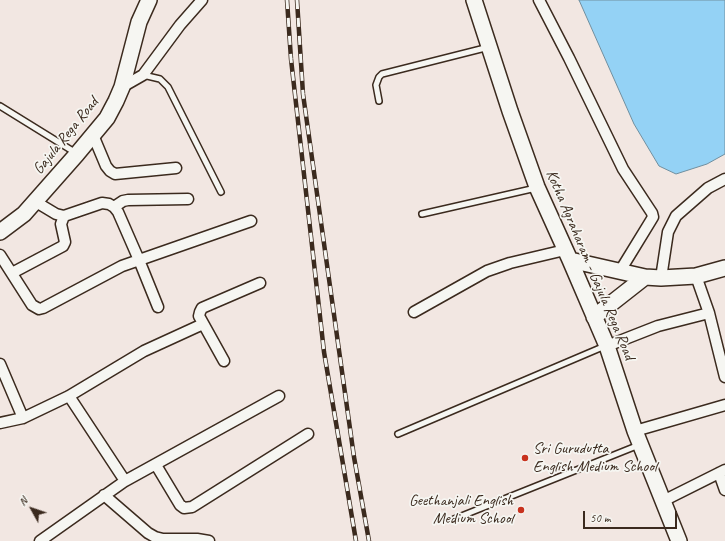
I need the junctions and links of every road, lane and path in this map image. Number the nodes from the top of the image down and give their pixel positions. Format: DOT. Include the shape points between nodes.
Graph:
graph roads {
  1 [pos="148,0"];
  2 [pos="202,0"];
  3 [pos="474,0"];
  4 [pos="539,0"];
  5 [pos="489,47"];
  6 [pos="143,75"];
  7 [pos="122,87"];
  8 [pos="379,101"];
  9 [pos="0,106"];
  10 [pos="93,135"];
  11 [pos="77,154"];
  12 [pos="176,168"];
  13 [pos="725,179"];
  14 [pos="537,187"];
  15 [pos="221,192"];
  16 [pos="188,199"];
  17 [pos="36,202"];
  18 [pos="114,207"];
  19 [pos="422,214"];
  20 [pos="64,216"];
  21 [pos="251,221"];
  22 [pos="0,232"];
  23 [pos="0,255"];
  24 [pos="568,255"];
  25 [pos="139,260"];
  26 [pos="725,268"];
  27 [pos="620,271"];
  28 [pos="12,273"];
  29 [pos="696,276"];
  30 [pos="644,277"];
  31 [pos="661,278"];
  32 [pos="260,283"];
  33 [pos="158,307"];
  34 [pos="414,312"];
  35 [pos="709,313"];
  36 [pos="594,317"];
  37 [pos="203,324"];
  38 [pos="607,346"];
  39 [pos="224,362"];
  40 [pos="0,364"];
  41 [pos="725,377"];
  42 [pos="4,383"];
  43 [pos="69,396"];
  44 [pos="279,396"];
  45 [pos="725,405"];
  46 [pos="23,418"];
  47 [pos="0,423"];
  48 [pos="308,434"];
  49 [pos="398,434"];
  50 [pos="638,437"];
  51 [pos="156,464"];
  52 [pos="722,472"];
  53 [pos="125,482"];
  54 [pos="725,490"];
  55 [pos="104,495"];
  56 [pos="663,501"];
  57 [pos="454,519"];
  58 [pos="162,540"];
  59 [pos="40,541"];
  60 [pos="209,541"];
  61 [pos="679,541"];
  1 -- 7 [label="main road, Gajula Rega Road" via="139,22"];
  2 -- 6 [label="street"];
  3 -- 5 [label="main road, Kotha Agraharam - Gajula Rega Road"];
  4 -- 27 [label="street" via="618,158 652,213 653,217"];
  5 -- 8 [label="lane" via="382,74 376,85"];
  5 -- 14 [label="main road, Kotha Agraharam - Gajula Rega Road"];
  6 -- 7 [label="street"];
  6 -- 15 [label="lane" via="160,79 168,86"];
  7 -- 10 [label="main road, Gajula Rega Road" via="107,118"];
  9 -- 11 [label="lane"];
  10 -- 11 [label="main road, Gajula Rega Road"];
  10 -- 12 [label="street" via="106,166 115,174"];
  11 -- 17 [label="main road, Gajula Rega Road"];
  13 -- 31 [label="street" via="708,188 676,216 668,232"];
  14 -- 19 [label="lane"];
  14 -- 24 [label="main road, Kotha Agraharam - Gajula Rega Road"];
  16 -- 18 [label="street" via="124,200"];
  17 -- 20 [label="street"];
  17 -- 22 [label="main road, Gajula Rega Road"];
  18 -- 20 [label="street" via="102,203"];
  18 -- 25 [label="street"];
  20 -- 28 [label="street" via="61,224 65,242 63,246"];
  21 -- 25 [label="street"];
  23 -- 28 [label="street"];
  24 -- 27 [label="main road"];
  24 -- 34 [label="street" via="510,263 487,271"];
  24 -- 36 [label="main road, Kotha Agraharam - Gajula Rega Road"];
  25 -- 28 [label="street" via="39,309 32,305"];
  25 -- 33 [label="street"];
  26 -- 29 [label="main road"];
  27 -- 30 [label="main road"];
  29 -- 31 [label="main road"];
  29 -- 35 [label="street"];
  30 -- 31 [label="main road"];
  30 -- 36 [label="main road"];
  32 -- 37 [label="street" via="202,308 199,316"];
  35 -- 38 [label="street" via="658,326"];
  35 -- 41 [label="street"];
  36 -- 38 [label="main road, Kotha Agraharam - Gajula Rega Road"];
  37 -- 39 [label="street"];
  37 -- 43 [label="street" via="144,352"];
  38 -- 49 [label="lane"];
  38 -- 50 [label="main road, Kotha Agraharam - Gajula Rega Road"];
  40 -- 42 [label="street"];
  42 -- 46 [label="street"];
  43 -- 46 [label="street"];
  43 -- 53 [label="street"];
  44 -- 51 [label="street"];
  45 -- 50 [label="street"];
  46 -- 47 [label="street"];
  48 -- 51 [label="street" via="192,507 184,508 180,505"];
  50 -- 56 [label="main road, Kotha Agraharam - Gajula Rega Road"];
  50 -- 57 [label="lane"];
  51 -- 53 [label="street"];
  52 -- 54 [label="street"];
  52 -- 56 [label="street"];
  53 -- 55 [label="street"];
  55 -- 58 [label="street" via="148,533"];
  55 -- 59 [label="street"];
  56 -- 61 [label="main road, Kotha Agraharam - Gajula Rega Road"];
  58 -- 60 [label="street" via="197,538"];
}
